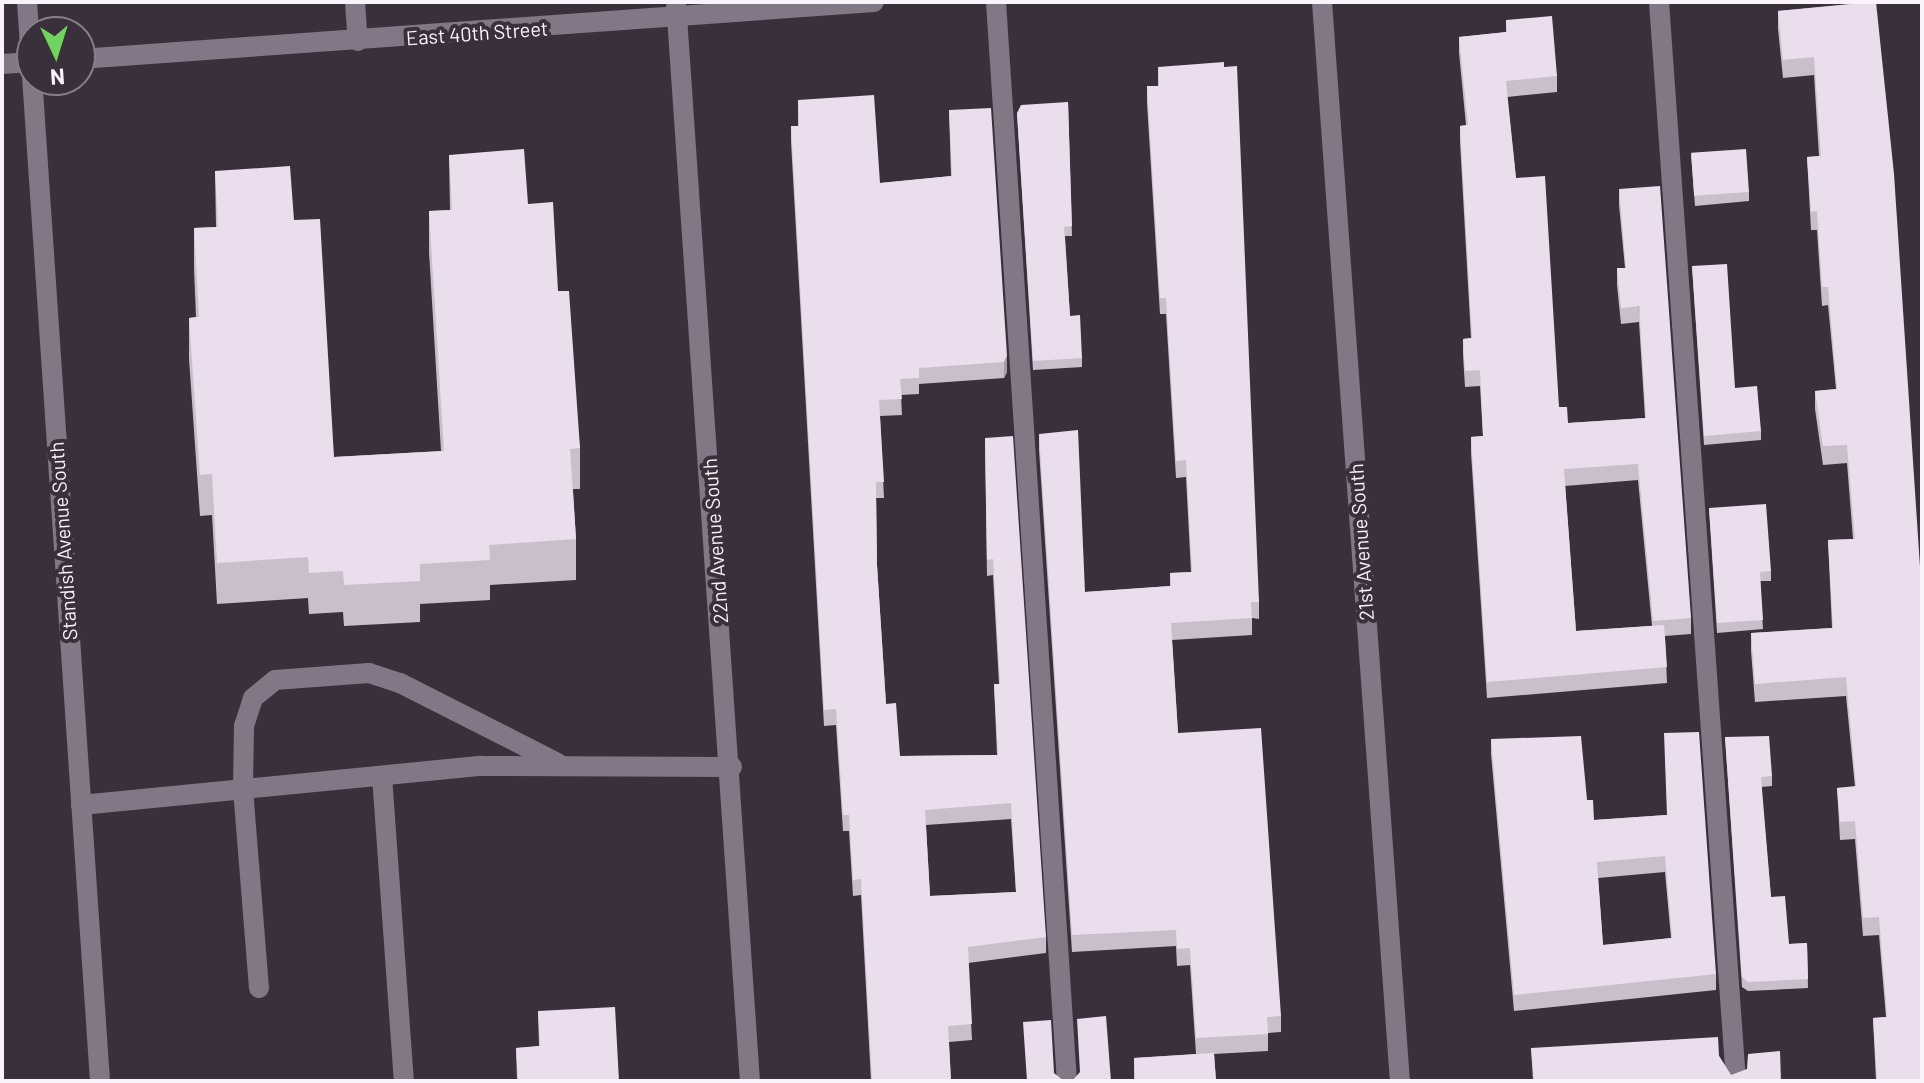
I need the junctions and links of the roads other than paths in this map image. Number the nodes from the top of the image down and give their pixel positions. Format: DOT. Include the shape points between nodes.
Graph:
graph roads {
  1 [pos="355,2"];
  2 [pos="874,2"];
  3 [pos="996,2"];
  4 [pos="1322,2"];
  5 [pos="1659,2"];
  6 [pos="677,10"];
  7 [pos="358,41"];
  8 [pos="96,58"];
  9 [pos="32,96"];
  10 [pos="564,766"];
  11 [pos="732,767"];
  12 [pos="382,776"];
  13 [pos="243,790"];
  14 [pos="81,805"];
  15 [pos="259,988"];
  16 [pos="100,1081"];
  17 [pos="404,1081"];
  18 [pos="750,1081"];
  19 [pos="1067,1081"];
  20 [pos="1400,1081"];
  21 [pos="1736,1081"];
  1 -- 7 [label="street"];
  2 -- 6 [label="street, East 40th Street"];
  3 -- 19 [label="street"];
  4 -- 20 [label="street, 21st Avenue South"];
  5 -- 21 [label="street"];
  6 -- 7 [label="street, East 40th Street"];
  6 -- 11 [label="street, 22nd Avenue South"];
  7 -- 8 [label="street, East 40th Street"];
  9 -- 14 [label="street, Standish Avenue South"];
  10 -- 11 [label="street"];
  10 -- 12 [label="street" via="481,766"];
  10 -- 13 [label="street" via="400,683 369,673 334,673 275,680 253,698 244,726"];
  11 -- 18 [label="street, 22nd Avenue South"];
  12 -- 13 [label="street"];
  12 -- 17 [label="street"];
  13 -- 14 [label="street"];
  13 -- 15 [label="street"];
  14 -- 16 [label="street, Standish Avenue South"];
}
